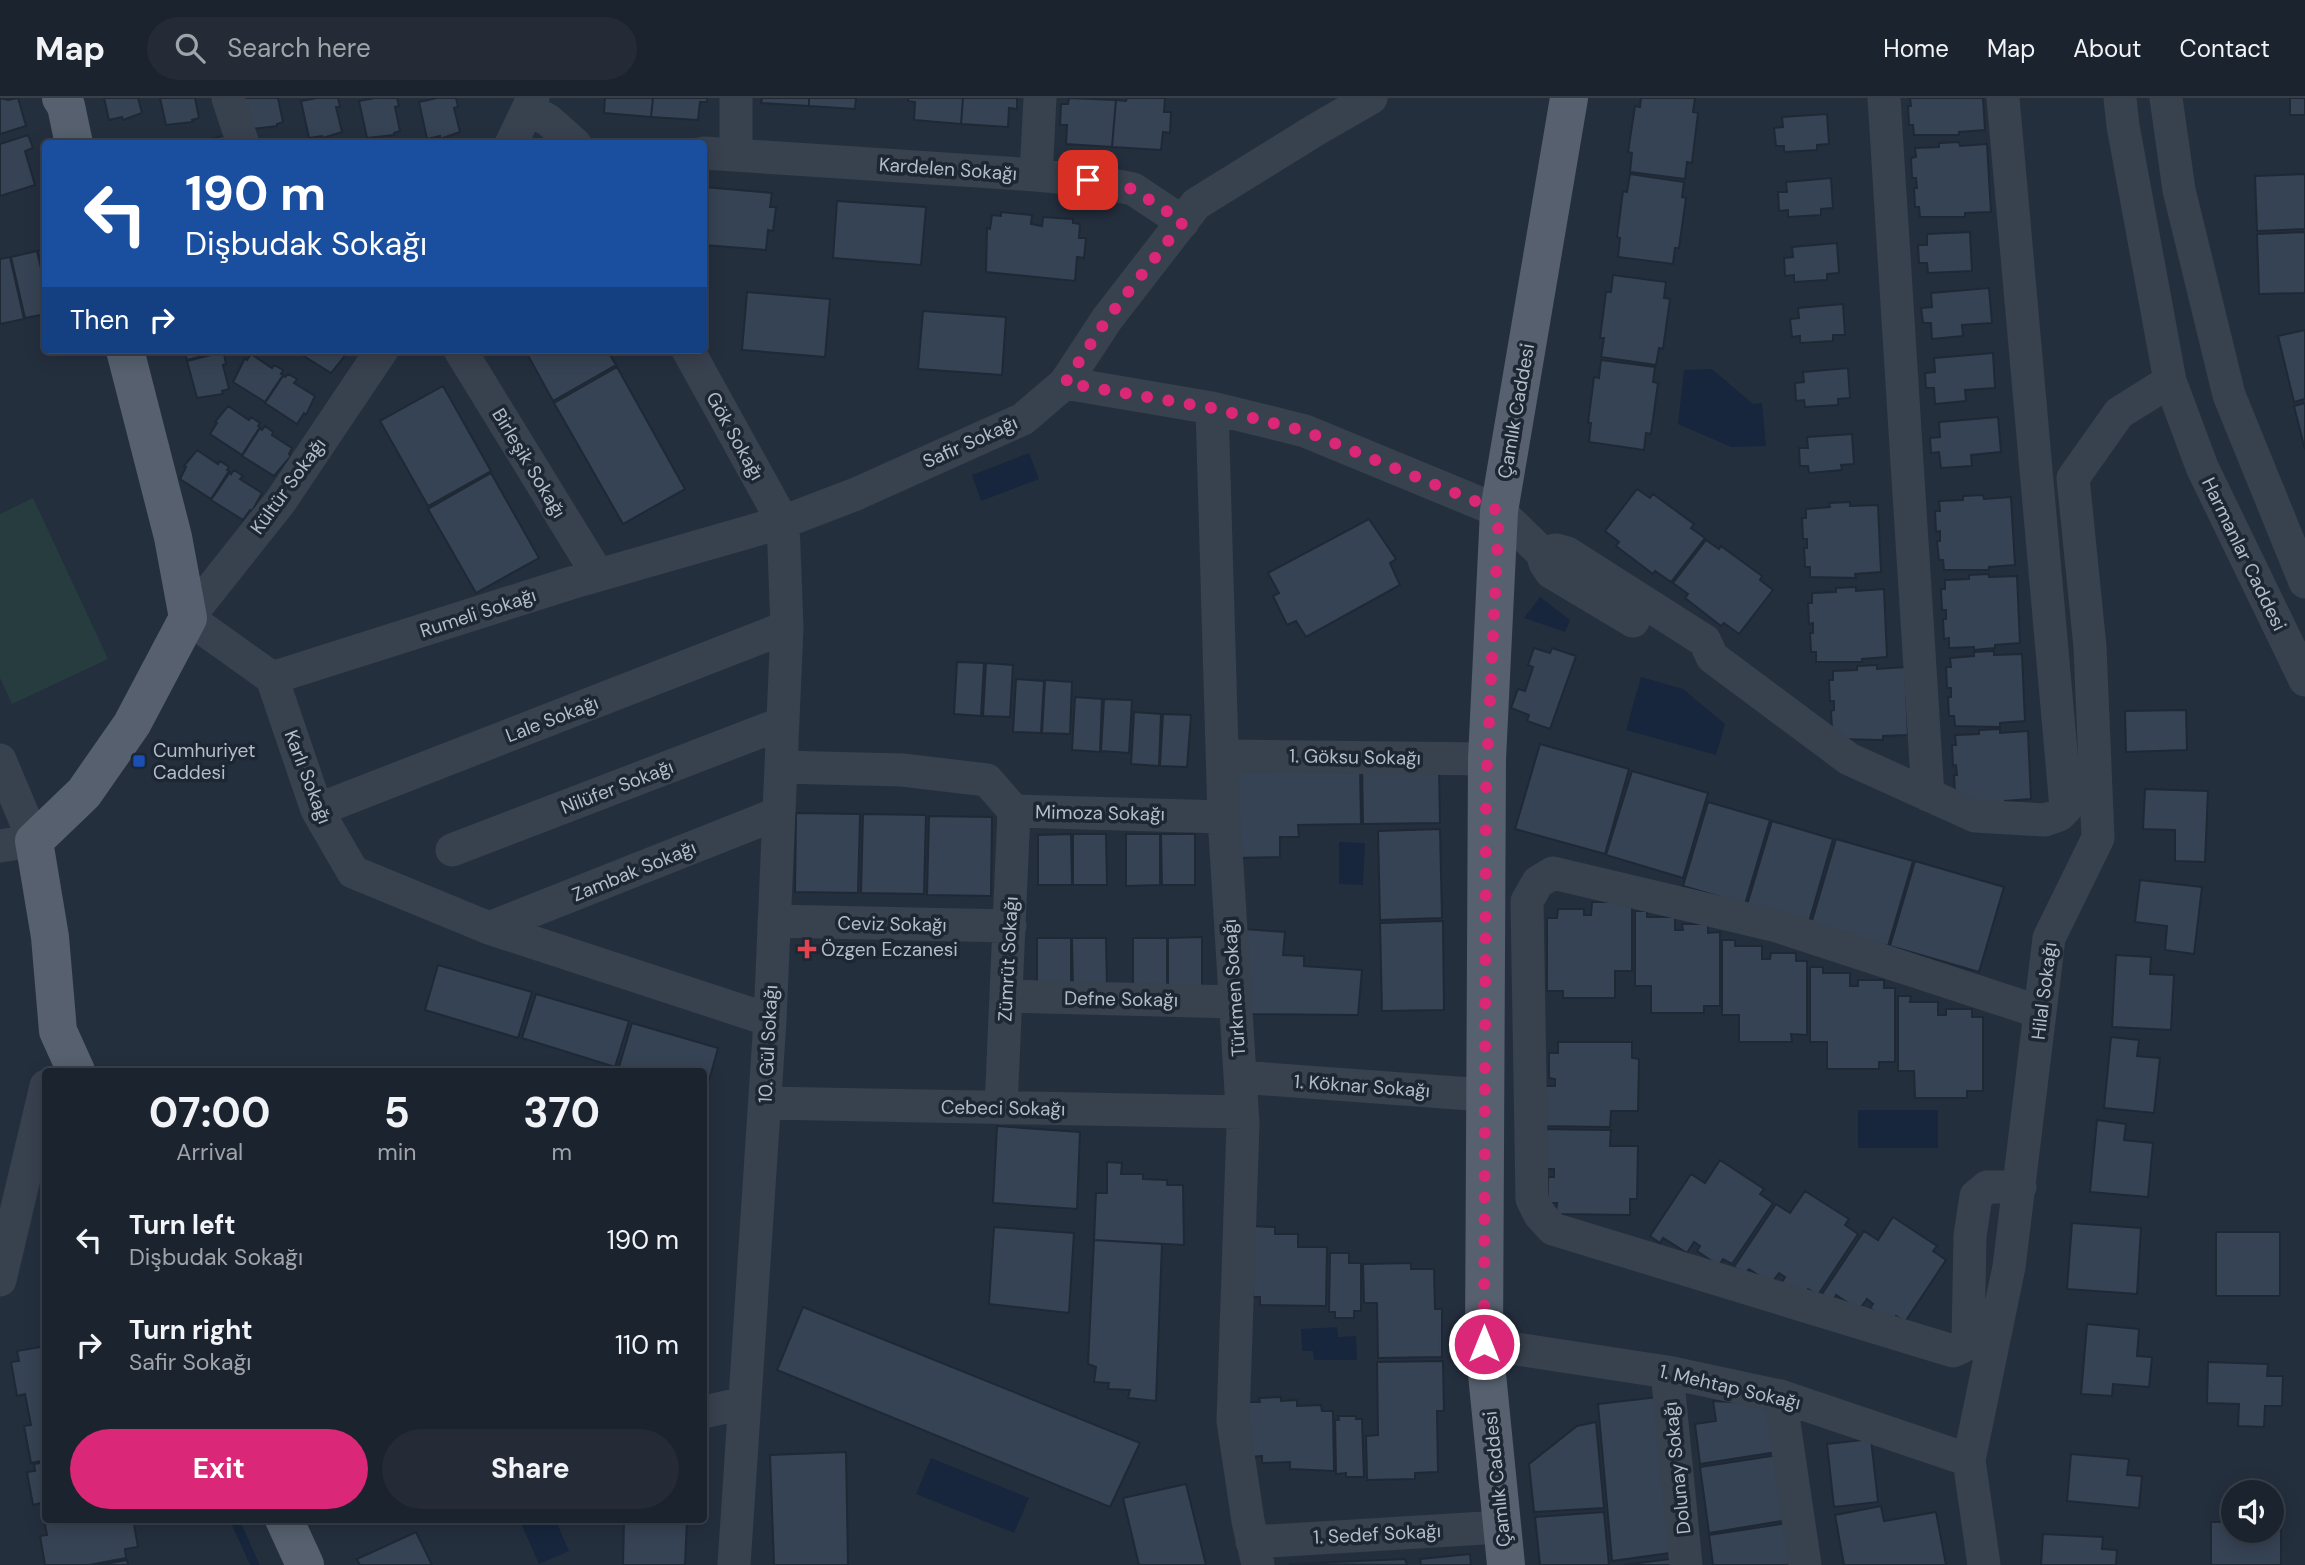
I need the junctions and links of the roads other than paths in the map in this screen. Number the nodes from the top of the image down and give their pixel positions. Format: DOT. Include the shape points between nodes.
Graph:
graph roads {
  1 [pos="61,98"];
  2 [pos="228,98"];
  3 [pos="736,98"];
  4 [pos="1040,98"];
  5 [pos="1371,98"];
  6 [pos="1569,98"];
  7 [pos="1884,98"];
  8 [pos="2003,98"];
  9 [pos="2120,98"];
  10 [pos="2165,98"];
  11 [pos="531,104"];
  12 [pos="73,140"];
  13 [pos="242,140"];
  14 [pos="513,140"];
  15 [pos="572,140"];
  16 [pos="720,154"];
  17 [pos="1036,175"];
  18 [pos="1183,222"];
  19 [pos="126,354"];
  20 [pos="379,354"];
  21 [pos="462,354"];
  22 [pos="690,354"];
  23 [pos="2170,381"];
  24 [pos="1065,383"];
  25 [pos="1212,408"];
  26 [pos="1499,511"];
  27 [pos="783,522"];
  28 [pos="598,575"];
  29 [pos="2305,582"];
  30 [pos="188,618"];
  31 [pos="787,627"];
  32 [pos="272,678"];
  33 [pos="2305,680"];
  34 [pos="783,723"];
  35 [pos="1223,756"];
  36 [pos="1487,759"];
  37 [pos="0,760"];
  38 [pos="781,767"];
  39 [pos="1928,795"];
  40 [pos="317,810"];
  41 [pos="1014,811"];
  42 [pos="779,813"];
  43 [pos="1224,817"];
  44 [pos="17,843"];
  45 [pos="452,850"];
  46 [pos="774,921"];
  47 [pos="1010,926"];
  48 [pos="489,928"];
  49 [pos="1007,996"];
  50 [pos="1235,1002"];
  51 [pos="2040,1012"];
  52 [pos="771,1020"];
  53 [pos="58,1031"];
  54 [pos="50,1068"];
  55 [pos="75,1068"];
  56 [pos="1240,1077"];
  57 [pos="1484,1095"];
  58 [pos="42,1103"];
  59 [pos="765,1103"];
  60 [pos="1001,1108"];
  61 [pos="1242,1112"];
  62 [pos="2018,1199"];
  63 [pos="0,1280"];
  64 [pos="1484,1344"];
  65 [pos="1667,1371"];
  66 [pos="1780,1396"];
  67 [pos="744,1403"];
  68 [pos="707,1411"];
  69 [pos="1969,1461"];
  70 [pos="286,1523"];
  71 [pos="1501,1527"];
  72 [pos="1255,1553"];
  73 [pos="305,1565"];
  74 [pos="734,1565"];
  75 [pos="1506,1565"];
  76 [pos="1686,1565"];
  77 [pos="1805,1565"];
  78 [pos="1984,1565"];
  1 -- 12 [label="main road"];
  2 -- 13 [label="street"];
  3 -- 16 [label="street"];
  4 -- 17 [label="street"];
  5 -- 18 [label="street, Safir Sokağı" via="1196,204"];
  6 -- 26 [label="main road, Çamlık Caddesi"];
  7 -- 39 [label="street"];
  8 -- 39 [label="street" via="2066,808 2045,820 1975,816"];
  9 -- 23 [label="street, Harmanlar Caddesi"];
  10 -- 29 [label="street" via="2179,190 2229,395"];
  11 -- 14 [label="street"];
  11 -- 15 [label="street"];
  16 -- 17 [label="street, Kardelen Sokağı"];
  17 -- 18 [label="street, Kardelen Sokağı" via="1133,189"];
  18 -- 24 [label="street, Safir Sokağı" via="1107,319"];
  19 -- 30 [label="main road" via="173,537"];
  20 -- 30 [label="street, Kültür Sokağı" via="280,502"];
  21 -- 28 [label="street, Birleşik Sokağı"];
  22 -- 27 [label="street, Gök Sokağı"];
  23 -- 33 [label="street, Harmanlar Caddesi" via="2202,467"];
  23 -- 51 [label="street, Hilal Sokağı" via="2119,413 2073,478 2090,647 2098,838 2049,938"];
  24 -- 25 [label="street"];
  24 -- 27 [label="street, Safir Sokağı" via="1023,419"];
  25 -- 26 [label="street" via="1305,431"];
  25 -- 35 [label="street, Türkmen Sokağı"];
  26 -- 36 [label="main road, Çamlık Caddesi"];
  26 -- 39 [label="street" via="1542,553 1567,553 1705,641 1712,657 1849,760"];
  27 -- 28 [label="street, Rumeli Sokağı"];
  27 -- 31 [label="street, 10. Gül Sokağı"];
  28 -- 32 [label="street, Rumeli Sokağı"];
  30 -- 32 [label="street"];
  30 -- 44 [label="main road" via="132,724 84,793"];
  31 -- 34 [label="street, 10. Gül Sokağı"];
  31 -- 40 [label="street, Lale Sokağı"];
  32 -- 40 [label="street, Karlı Sokağı"];
  34 -- 38 [label="street, 10. Gül Sokağı"];
  34 -- 45 [label="street, Nilüfer Sokağı"];
  35 -- 36 [label="street, 1. Göksu Sokağı"];
  35 -- 43 [label="street, Türkmen Sokağı"];
  36 -- 57 [label="main road, Çamlık Caddesi"];
  37 -- 44 [label="street"];
  38 -- 41 [label="street, Mimoza Sokağı" via="902,770 987,780"];
  38 -- 42 [label="street, 10. Gül Sokağı"];
  40 -- 48 [label="street, Karlı Sokağı" via="354,872"];
  41 -- 43 [label="street, Mimoza Sokağı"];
  41 -- 47 [label="street, Zümrüt Sokağı"];
  42 -- 46 [label="street, 10. Gül Sokağı"];
  42 -- 48 [label="street, Zambak Sokağı"];
  43 -- 50 [label="street, Türkmen Sokağı"];
  44 -- 53 [label="main road" via="50,937"];
  46 -- 47 [label="street, Ceviz Sokağı"];
  46 -- 52 [label="street, 10. Gül Sokağı"];
  47 -- 49 [label="street, Zümrüt Sokağı"];
  48 -- 52 [label="street"];
  49 -- 50 [label="street, Defne Sokağı"];
  49 -- 60 [label="street, Zümrüt Sokağı"];
  50 -- 56 [label="street, Türkmen Sokağı"];
  51 -- 62 [label="street, Hilal Sokağı"];
  51 -- 62 [label="street" via="1777,926 1553,873 1538,882 1527,901 1532,1199 1553,1229 1953,1351 1968,1340 1970,1236 1976,1196 1987,1187"];
  52 -- 59 [label="street, 10. Gül Sokağı"];
  53 -- 54 [label="street"];
  53 -- 55 [label="main road"];
  56 -- 57 [label="street, 1. Köknar Sokağı"];
  56 -- 61 [label="street, Türkmen Sokağı"];
  57 -- 64 [label="main road, Çamlık Caddesi"];
  58 -- 63 [label="street"];
  59 -- 60 [label="street, Cebeci Sokağı"];
  59 -- 67 [label="street, 10. Gül Sokağı"];
  60 -- 61 [label="street, Cebeci Sokağı"];
  61 -- 72 [label="street, Türkmen Sokağı" via="1233,1421"];
  62 -- 69 [label="street, Hilal Sokağı" via="2009,1267"];
  64 -- 65 [label="street, 1. Mehtap Sokağı"];
  64 -- 71 [label="main road, Çamlık Caddesi"];
  65 -- 66 [label="street, 1. Mehtap Sokağı"];
  65 -- 76 [label="street, Dolunay Sokağı"];
  66 -- 69 [label="street, 1. Mehtap Sokağı"];
  66 -- 77 [label="street"];
  67 -- 68 [label="street"];
  67 -- 74 [label="street, 10. Gül Sokağı"];
  69 -- 78 [label="street, Hilal Sokağı"];
  70 -- 73 [label="main road"];
  71 -- 72 [label="street, 1. Sedef Sokağı"];
  71 -- 75 [label="main road, Çamlık Caddesi"];
}
